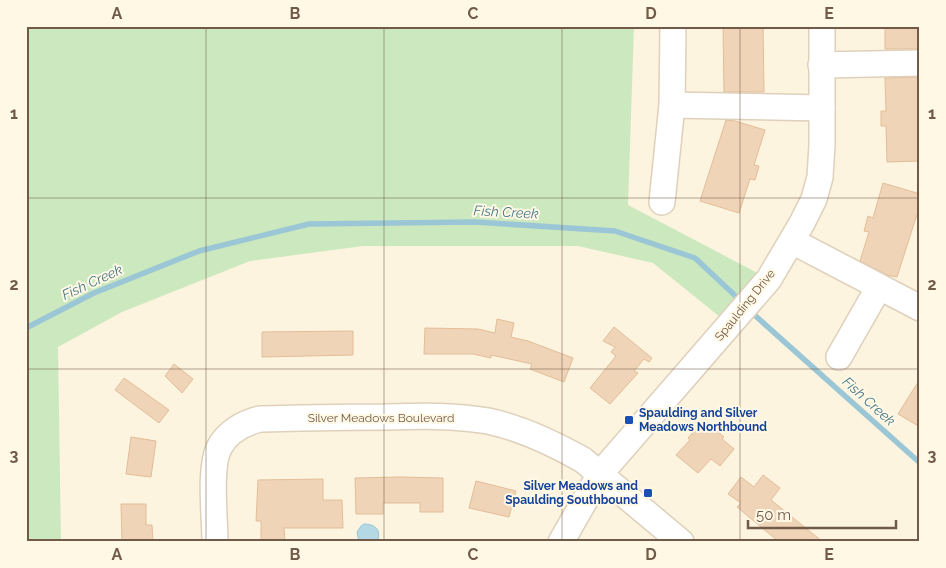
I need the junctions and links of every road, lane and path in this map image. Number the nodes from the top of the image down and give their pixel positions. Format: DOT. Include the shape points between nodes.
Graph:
graph roads {
  1 [pos="673,26"];
  2 [pos="822,26"];
  3 [pos="920,62"];
  4 [pos="822,65"];
  5 [pos="672,105"];
  6 [pos="822,108"];
  7 [pos="662,202"];
  8 [pos="792,241"];
  9 [pos="879,287"];
  10 [pos="920,308"];
  11 [pos="839,358"];
  12 [pos="600,474"];
  13 [pos="215,542"];
  14 [pos="561,542"];
  15 [pos="681,542"];
  1 -- 5 [label="street"];
  2 -- 4 [label="street, Spaulding Drive"];
  3 -- 4 [label="street"];
  4 -- 6 [label="street, Spaulding Drive"];
  5 -- 6 [label="street"];
  5 -- 7 [label="street"];
  6 -- 8 [label="street, Spaulding Drive" via="820,177 814,199"];
  8 -- 9 [label="street"];
  8 -- 12 [label="street, Spaulding Drive" via="769,279"];
  9 -- 10 [label="street"];
  9 -- 11 [label="street"];
  12 -- 13 [label="street, Silver Meadows Boulevard" via="582,460 538,437 489,421 426,416 260,419 248,422 228,436 216,456"];
  12 -- 14 [label="street, Spaulding Drive"];
  12 -- 15 [label="street, Silver Meadows Boulevard"];
}
